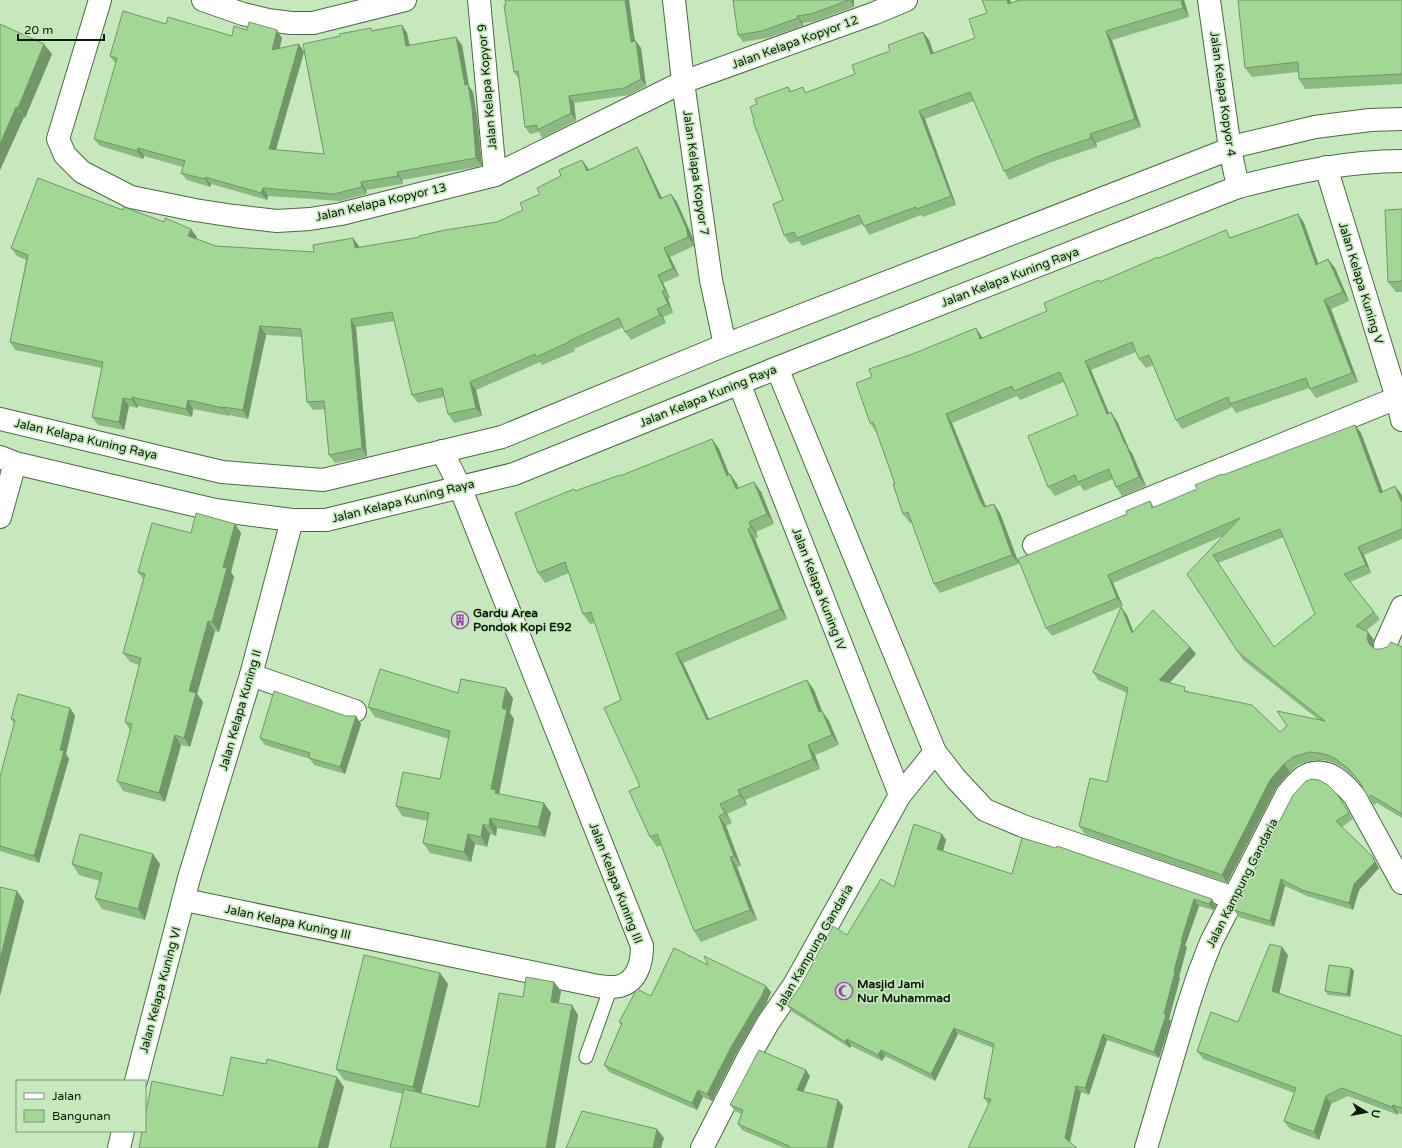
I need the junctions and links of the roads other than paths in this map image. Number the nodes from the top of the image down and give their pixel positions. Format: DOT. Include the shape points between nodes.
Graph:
graph roads {
  1 [pos="100,0"];
  2 [pos="203,0"];
  3 [pos="405,0"];
  4 [pos="479,0"];
  5 [pos="674,0"];
  6 [pos="906,0"];
  7 [pos="1209,0"];
  8 [pos="875,6"];
  9 [pos="683,82"];
  10 [pos="1402,119"];
  11 [pos="1230,149"];
  12 [pos="1402,161"];
  13 [pos="1326,167"];
  14 [pos="495,175"];
  15 [pos="1238,187"];
  16 [pos="726,345"];
  17 [pos="777,368"];
  18 [pos="739,383"];
  19 [pos="1400,398"];
  20 [pos="0,419"];
  21 [pos="1402,420"];
  22 [pos="442,451"];
  23 [pos="8,460"];
  24 [pos="460,487"];
  25 [pos="0,516"];
  26 [pos="292,520"];
  27 [pos="1034,545"];
  28 [pos="1402,607"];
  29 [pos="1385,644"];
  30 [pos="251,675"];
  31 [pos="355,711"];
  32 [pos="936,752"];
  33 [pos="900,795"];
  34 [pos="1402,883"];
  35 [pos="1234,898"];
  36 [pos="185,900"];
  37 [pos="611,987"];
  38 [pos="586,1057"];
  39 [pos="136,1080"];
  40 [pos="123,1132"];
  41 [pos="118,1148"];
  42 [pos="702,1148"];
  43 [pos="1146,1148"];
  1 -- 14 [label="street, Jalan Kelapa Kopyor 13" via="58,139 65,155 82,172 131,197 234,216 277,220 310,219 341,214"];
  2 -- 3 [label="street" via="243,14 291,23 313,23"];
  4 -- 14 [label="street, Jalan Kelapa Kopyor 9"];
  5 -- 9 [label="street, Jalan Kelapa Kopyor 7"];
  6 -- 8 [label="street, Jalan Kelapa Kopyor 12"];
  7 -- 11 [label="street, Jalan Kelapa Kopyor 4"];
  8 -- 9 [label="street, Jalan Kelapa Kopyor 12"];
  9 -- 14 [label="street, Jalan Kelapa Kopyor 13"];
  9 -- 16 [label="street, Jalan Kelapa Kopyor 7" via="711,280"];
  10 -- 11 [label="street, Jalan Kelapa Kuning Raya" via="1314,127"];
  11 -- 15 [label="street, Jalan Kelapa Kopyor 4"];
  11 -- 16 [label="street, Jalan Kelapa Kuning Raya"];
  12 -- 13 [label="street, Jalan Kelapa Kuning Raya"];
  13 -- 15 [label="street, Jalan Kelapa Kuning Raya"];
  13 -- 19 [label="street, Jalan Kelapa Kuning V"];
  15 -- 17 [label="street, Jalan Kelapa Kuning Raya"];
  16 -- 22 [label="street, Jalan Kelapa Kuning Raya" via="502,437"];
  17 -- 18 [label="street, Jalan Kelapa Kuning Raya"];
  17 -- 32 [label="street"];
  18 -- 24 [label="street, Jalan Kelapa Kuning Raya" via="514,474"];
  18 -- 33 [label="street, Jalan Kelapa Kuning IV"];
  19 -- 21 [label="street, Jalan Kelapa Kuning V"];
  19 -- 27 [label="street"];
  20 -- 22 [label="street, Jalan Kelapa Kuning Raya" via="222,472 323,480"];
  22 -- 24 [label="street, Jalan Kelapa Kuning III"];
  23 -- 25 [label="street"];
  23 -- 26 [label="street, Jalan Kelapa Kuning Raya" via="215,510"];
  24 -- 26 [label="street, Jalan Kelapa Kuning Raya" via="326,520"];
  24 -- 37 [label="street, Jalan Kelapa Kuning III" via="642,946 638,971 622,986"];
  26 -- 30 [label="street, Jalan Kelapa Kuning II"];
  28 -- 29 [label="street"];
  30 -- 31 [label="street"];
  30 -- 36 [label="street, Jalan Kelapa Kuning II"];
  32 -- 33 [label="street, Jalan Kampung Gandaria"];
  32 -- 35 [label="street" via="956,779 985,810 1023,826"];
  33 -- 42 [label="street, Jalan Kampung Gandaria" via="794,985 747,1060"];
  34 -- 35 [label="street, Jalan Kampung Gandaria" via="1355,797 1345,785 1320,772 1307,775 1287,794"];
  35 -- 43 [label="street, Jalan Kampung Gandaria" via="1211,942 1199,974"];
  36 -- 37 [label="street, Jalan Kelapa Kuning III"];
  36 -- 39 [label="street, Jalan Kelapa Kuning VI"];
  37 -- 38 [label="lane"];
  40 -- 41 [label="street"];
}
